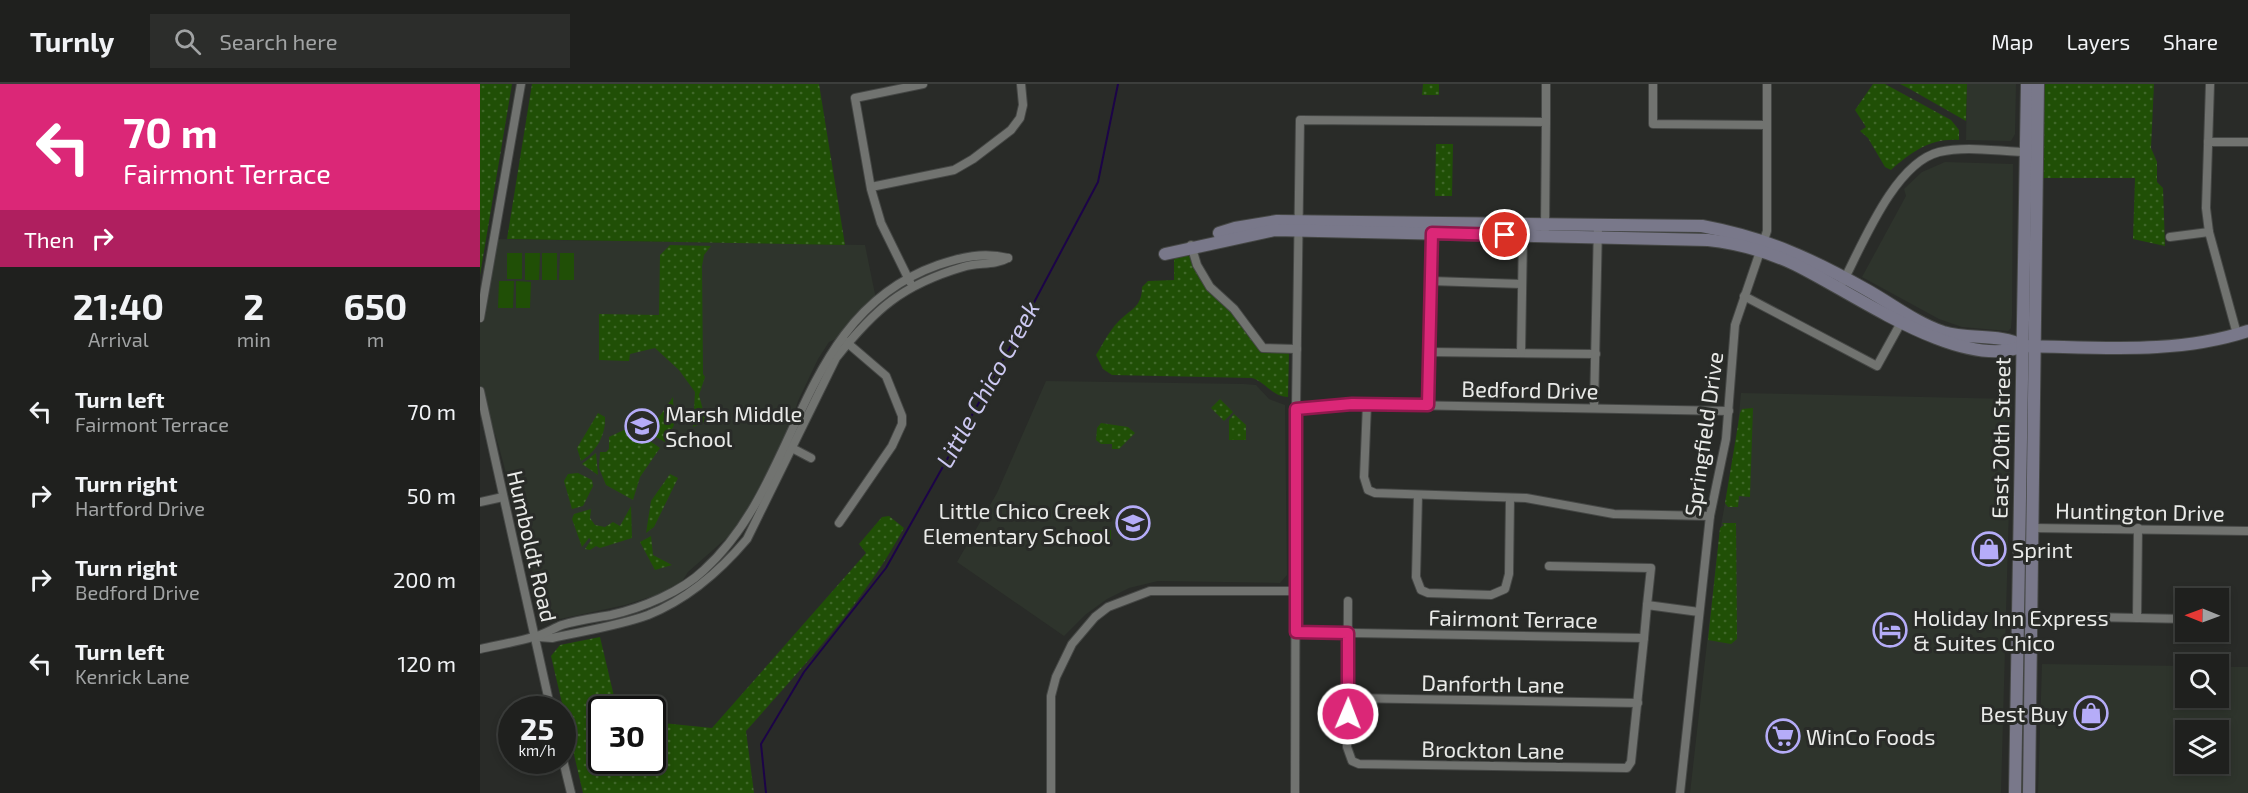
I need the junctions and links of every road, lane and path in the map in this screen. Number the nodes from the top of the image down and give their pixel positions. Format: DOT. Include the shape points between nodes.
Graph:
graph roads {
  1 [pos="521,84"];
  2 [pos="923,84"];
  3 [pos="1021,84"];
  4 [pos="1546,84"];
  5 [pos="1653,84"];
  6 [pos="1767,84"];
  7 [pos="2027,84"];
  8 [pos="2038,84"];
  9 [pos="2210,84"];
  10 [pos="1546,122"];
  11 [pos="1767,125"];
  12 [pos="2208,142"];
  13 [pos="2248,142"];
  14 [pos="2030,152"];
  15 [pos="871,187"];
  16 [pos="2036,190"];
  17 [pos="1299,226"];
  18 [pos="1432,229"];
  19 [pos="1545,230"];
  20 [pos="1598,231"];
  21 [pos="2209,232"];
  22 [pos="1523,235"];
  23 [pos="2170,237"];
  24 [pos="1191,246"];
  25 [pos="1763,246"];
  26 [pos="1431,281"];
  27 [pos="910,282"];
  28 [pos="1843,283"];
  29 [pos="1522,284"];
  30 [pos="1744,296"];
  31 [pos="1904,317"];
  32 [pos="480,318"];
  33 [pos="2242,332"];
  34 [pos="845,340"];
  35 [pos="2029,346"];
  36 [pos="1297,349"];
  37 [pos="1429,352"];
  38 [pos="1521,353"];
  39 [pos="1596,354"];
  40 [pos="480,391"];
  41 [pos="1367,404"];
  42 [pos="1428,405"];
  43 [pos="1594,408"];
  44 [pos="1296,409"];
  45 [pos="1729,411"];
  46 [pos="789,446"];
  47 [pos="811,458"];
  48 [pos="1418,495"];
  49 [pos="503,496"];
  50 [pos="1510,498"];
  51 [pos="480,502"];
  52 [pos="1710,516"];
  53 [pos="839,523"];
  54 [pos="2032,528"];
  55 [pos="2138,528"];
  56 [pos="2248,531"];
  57 [pos="1549,566"];
  58 [pos="1296,591"];
  59 [pos="1348,601"];
  60 [pos="1647,605"];
  61 [pos="1699,612"];
  62 [pos="2091,617"];
  63 [pos="2137,618"];
  64 [pos="2175,619"];
  65 [pos="1296,632"];
  66 [pos="1348,633"];
  67 [pos="535,637"];
  68 [pos="1644,638"];
  69 [pos="480,649"];
  70 [pos="548,696"];
  71 [pos="1348,698"];
  72 [pos="1638,703"];
  73 [pos="566,774"];
  74 [pos="571,793"];
  75 [pos="1051,793"];
  76 [pos="1295,793"];
  77 [pos="1680,793"];
  78 [pos="2015,793"];
  79 [pos="2029,793"];
  1 -- 32 [label="street"];
  2 -- 15 [label="street" via="855,98"];
  3 -- 15 [label="street" via="1020,118 1011,130 973,159 954,170"];
  4 -- 10 [label="street"];
  5 -- 11 [label="street" via="1653,124"];
  6 -- 11 [label="street, Springfield Drive"];
  7 -- 14 [label="street, East 20th Street"];
  8 -- 16 [label="street, East 20th Street"];
  9 -- 12 [label="street"];
  10 -- 17 [label="street" via="1300,120"];
  10 -- 19 [label="street"];
  11 -- 25 [label="street, Springfield Drive" via="1768,216"];
  12 -- 13 [label="street"];
  12 -- 21 [label="street"];
  14 -- 16 [label="street, East 20th Street"];
  14 -- 28 [label="street" via="1956,150 1937,153 1916,164 1897,183"];
  14 -- 35 [label="street, East 20th Street"];
  15 -- 27 [label="street" via="880,223"];
  16 -- 35 [label="street, East 20th Street"];
  17 -- 18 [label="street"];
  17 -- 24 [label="street"];
  17 -- 36 [label="street"];
  18 -- 19 [label="street"];
  18 -- 22 [label="street"];
  18 -- 26 [label="street"];
  19 -- 20 [label="street"];
  19 -- 22 [label="street"];
  20 -- 25 [label="street"];
  20 -- 39 [label="street"];
  21 -- 23 [label="street"];
  21 -- 33 [label="street" via="2212,252"];
  22 -- 29 [label="street"];
  24 -- 36 [label="street" via="1210,287 1234,309 1263,348"];
  25 -- 28 [label="street"];
  25 -- 30 [label="street, Springfield Drive"];
  26 -- 29 [label="street"];
  26 -- 37 [label="street"];
  27 -- 27 [label="street" via="966,266 1000,263 1008,258 992,254 969,256 925,269"];
  27 -- 34 [label="street" via="876,299 857,317"];
  28 -- 31 [label="street"];
  29 -- 38 [label="street"];
  30 -- 31 [label="street" via="1877,366"];
  30 -- 45 [label="street, Springfield Drive" via="1735,325"];
  31 -- 35 [label="street" via="1940,342 1962,348 2013,351"];
  33 -- 35 [label="street" via="2172,347"];
  34 -- 46 [label="street" via="819,371"];
  34 -- 53 [label="street" via="886,376 902,424 892,446"];
  35 -- 54 [label="street, East 20th Street"];
  35 -- 78 [label="street, East 20th Street"];
  36 -- 44 [label="street"];
  37 -- 38 [label="street"];
  37 -- 42 [label="street"];
  38 -- 39 [label="street"];
  39 -- 43 [label="street"];
  40 -- 49 [label="street, Humboldt Road"];
  41 -- 42 [label="street, Bedford Drive"];
  41 -- 44 [label="street, Bedford Drive"];
  41 -- 48 [label="street" via="1365,484 1375,493"];
  42 -- 43 [label="street, Bedford Drive"];
  43 -- 45 [label="street, Bedford Drive"];
  44 -- 58 [label="street"];
  45 -- 52 [label="street, Springfield Drive"];
  46 -- 47 [label="street"];
  46 -- 67 [label="street" via="744,523 703,571 662,597 563,625"];
  48 -- 50 [label="street"];
  48 -- 50 [label="street" via="1416,577 1420,590 1428,593 1491,595 1505,589 1509,574"];
  49 -- 51 [label="street"];
  49 -- 67 [label="street, Humboldt Road"];
  50 -- 52 [label="street" via="1614,514"];
  52 -- 61 [label="street, Springfield Drive"];
  54 -- 55 [label="street, Huntington Drive"];
  54 -- 79 [label="street, East 20th Street"];
  55 -- 56 [label="street, Huntington Drive"];
  55 -- 63 [label="street"];
  57 -- 60 [label="street" via="1651,568"];
  58 -- 65 [label="street"];
  58 -- 75 [label="street" via="1150,591 1108,607 1095,617 1072,644 1051,696"];
  59 -- 66 [label="street"];
  60 -- 61 [label="street"];
  60 -- 68 [label="street"];
  61 -- 77 [label="street, Springfield Drive"];
  62 -- 63 [label="street"];
  63 -- 64 [label="street"];
  65 -- 66 [label="street, Fairmont Terrace"];
  65 -- 76 [label="street"];
  66 -- 68 [label="street, Fairmont Terrace"];
  66 -- 71 [label="street"];
  67 -- 69 [label="street"];
  67 -- 70 [label="street, Humboldt Road"];
  68 -- 72 [label="street"];
  71 -- 72 [label="street, Danforth Lane"];
  71 -- 72 [label="street, Brockton Lane" via="1348,755 1359,764 1627,768 1632,762"];
  73 -- 74 [label="street"];
}
